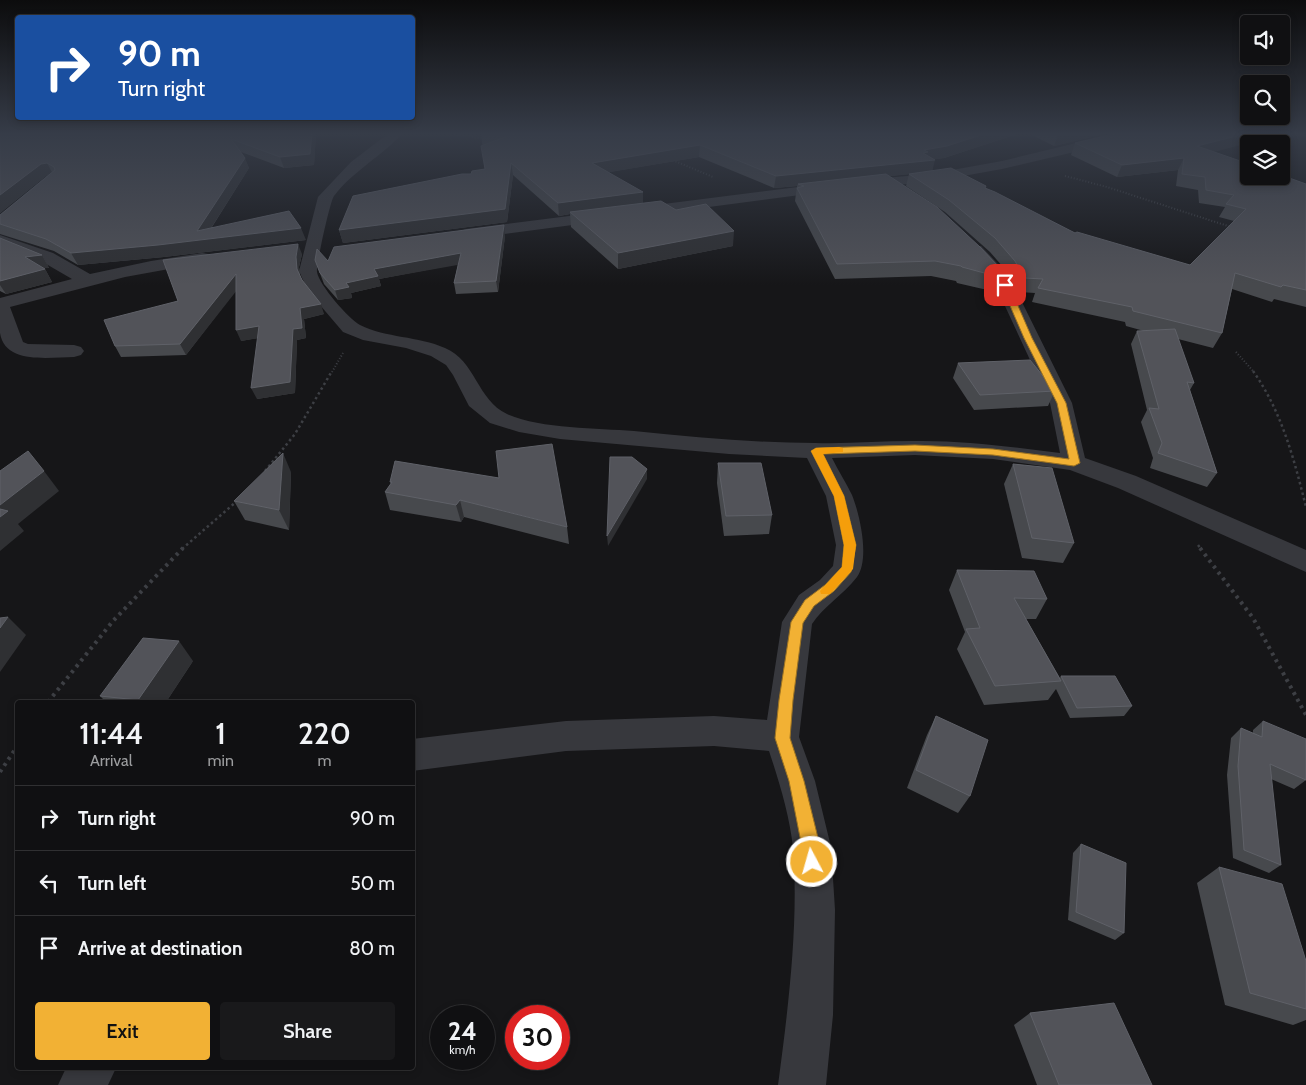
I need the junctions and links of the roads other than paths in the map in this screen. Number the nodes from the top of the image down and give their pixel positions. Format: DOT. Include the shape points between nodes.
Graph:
graph roads {
  1 [pos="337,184"];
  2 [pos="868,184"];
  3 [pos="891,184"];
  4 [pos="911,197"];
  5 [pos="447,236"];
  6 [pos="961,237"];
  7 [pos="0,240"];
  8 [pos="220,256"];
  9 [pos="87,280"];
  10 [pos="0,304"];
  11 [pos="74,352"];
  12 [pos="816,451"];
  13 [pos="1074,463"];
  14 [pos="1306,562"];
  15 [pos="782,738"];
  16 [pos="415,754"];
  17 [pos="91,1070"];
  18 [pos="82,1085"];
  19 [pos="802,1085"];
  1 -- 12 [label="street" via="324,197 312,250 308,271 314,287 350,328 370,336 410,343 454,361 478,401 498,418 560,432"];
  2 -- 5 [label="street"];
  3 -- 4 [label="street"];
  6 -- 13 [label="street" via="1000,276 1010,295 1061,403"];
  7 -- 9 [label="street" via="47,257"];
  8 -- 9 [label="street"];
  9 -- 10 [label="street"];
  10 -- 11 [label="street" via="14,346 24,350"];
  12 -- 13 [label="street" via="915,448 993,452"];
  12 -- 15 [label="street" via="839,496 850,545 847,569 810,603 797,622"];
  13 -- 14 [label="street" via="1127,482"];
  15 -- 16 [label="street" via="714,731 566,736"];
  15 -- 19 [label="street" via="797,781 812,846 814,910 810,1015"];
  17 -- 18 [label="street"];
}
